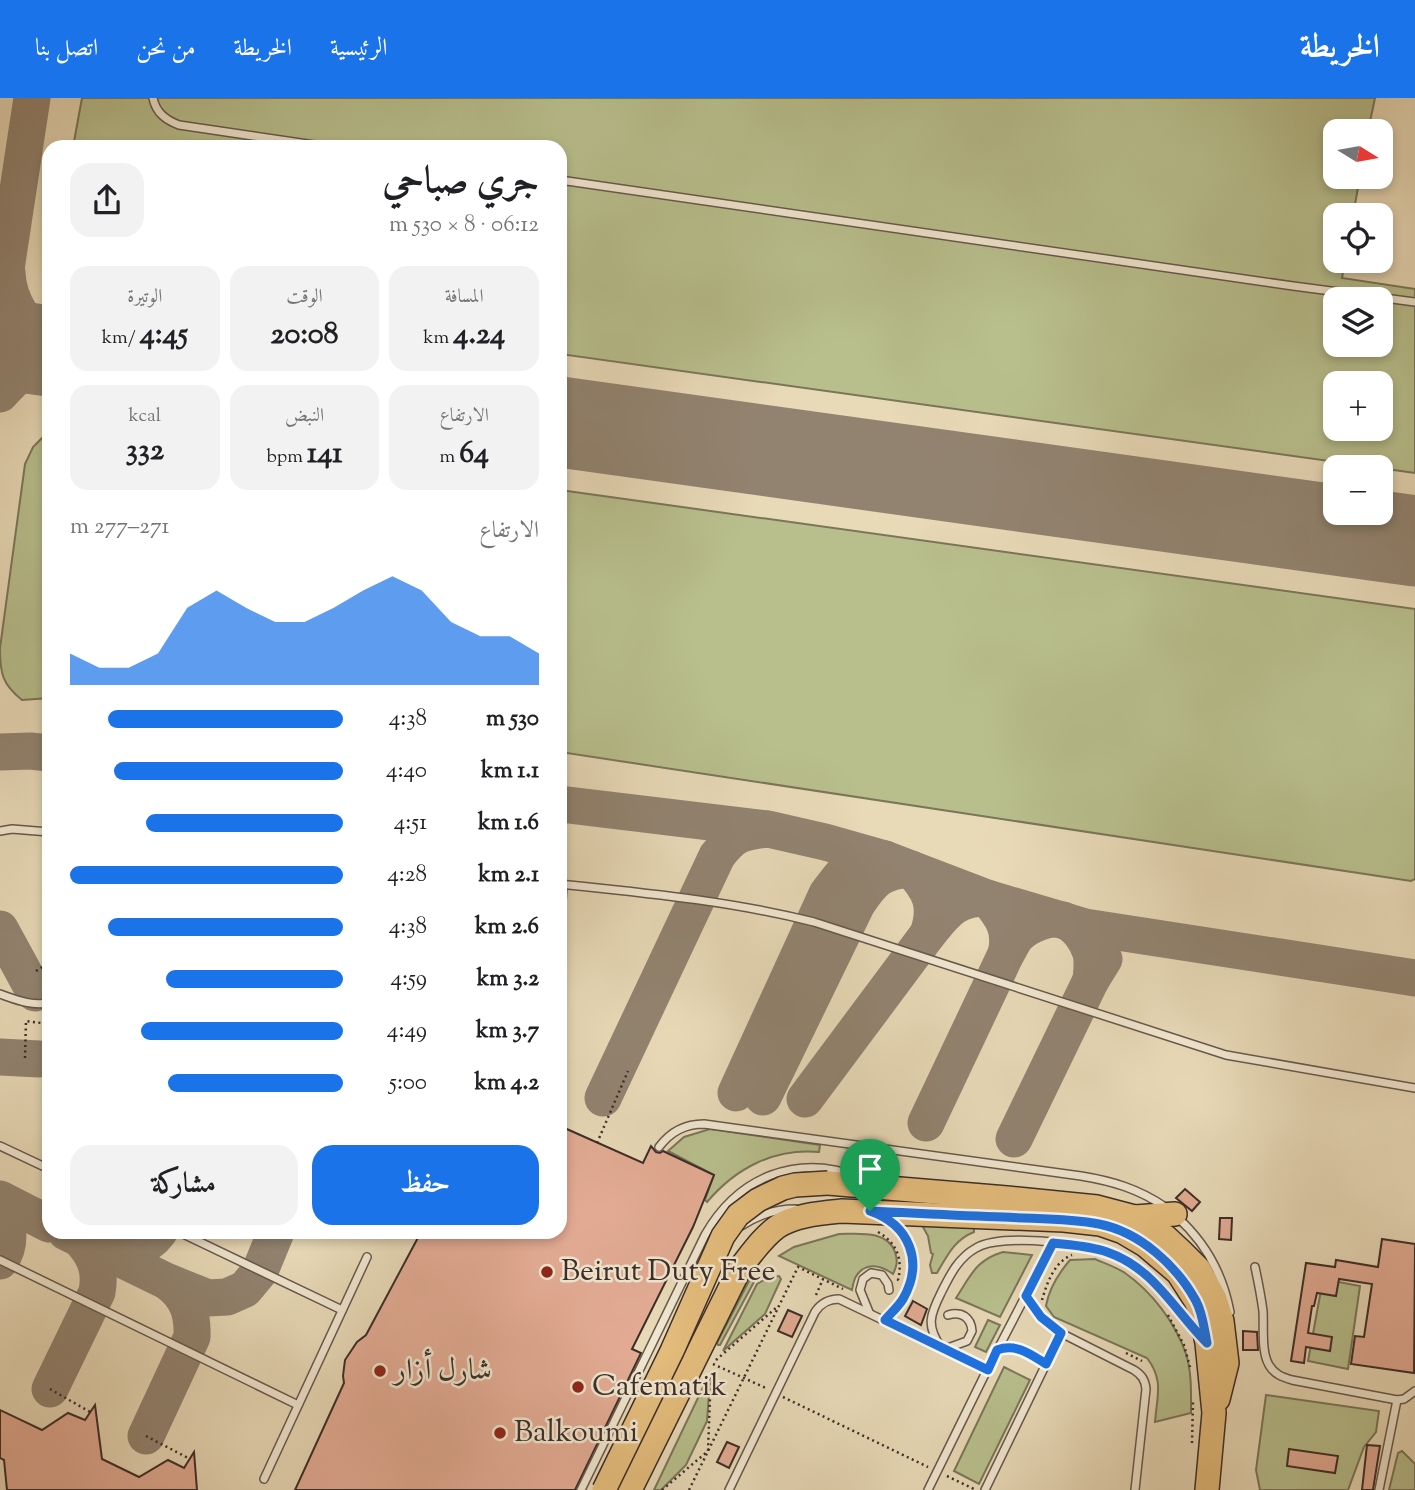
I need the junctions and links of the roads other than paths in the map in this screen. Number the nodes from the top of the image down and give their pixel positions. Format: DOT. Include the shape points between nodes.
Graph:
graph roads {
  1 [pos="153,98"];
  2 [pos="281,140"];
  3 [pos="567,181"];
  4 [pos="1415,302"];
  5 [pos="0,831"];
  6 [pos="42,831"];
  7 [pos="567,885"];
  8 [pos="0,994"];
  9 [pos="42,1004"];
  10 [pos="1415,1088"];
  11 [pos="0,1146"];
  12 [pos="659,1147"];
  13 [pos="42,1166"];
  14 [pos="825,1175"];
  15 [pos="842,1211"];
  16 [pos="1175,1214"];
  17 [pos="1135,1217"];
  18 [pos="874,1221"];
  19 [pos="194,1239"];
  20 [pos="1053,1243"];
  21 [pos="367,1257"];
  22 [pos="0,1260"];
  23 [pos="1255,1267"];
  24 [pos="889,1290"];
  25 [pos="1026,1296"];
  26 [pos="342,1310"];
  27 [pos="870,1312"];
  28 [pos="948,1315"];
  29 [pos="1231,1316"];
  30 [pos="885,1320"];
  31 [pos="1232,1328"];
  32 [pos="1061,1333"];
  33 [pos="1207,1343"];
  34 [pos="943,1348"];
  35 [pos="997,1350"];
  36 [pos="1227,1363"];
  37 [pos="1046,1364"];
  38 [pos="988,1370"];
  39 [pos="1415,1391"];
  40 [pos="1397,1400"];
  41 [pos="298,1405"];
  42 [pos="1214,1413"];
  43 [pos="264,1479"];
  44 [pos="581,1490"];
  45 [pos="603,1490"];
  46 [pos="630,1490"];
  47 [pos="729,1490"];
  48 [pos="928,1490"];
  49 [pos="985,1490"];
  50 [pos="1135,1490"];
  51 [pos="1208,1490"];
  52 [pos="1380,1490"];
  1 -- 2 [label="lane" via="160,114 180,125"];
  3 -- 4 [label="lane"];
  5 -- 6 [label="lane"];
  7 -- 10 [label="lane" via="726,903 795,917 1226,1055"];
  8 -- 9 [label="lane"];
  11 -- 13 [label="lane"];
  12 -- 16 [label="lane" via="679,1129 704,1124 1097,1178 1138,1191"];
  14 -- 17 [label="main road" via="883,1187 1097,1207"];
  14 -- 44 [label="lane" via="797,1168 757,1181 733,1197 713,1221"];
  14 -- 45 [label="main road, bridge" via="758,1200 723,1236"];
  15 -- 18 [label="main road"];
  15 -- 45 [label="lane" via="772,1212 750,1221 722,1246"];
  15 -- 46 [label="main road" via="807,1215 779,1225 740,1268"];
  16 -- 17 [label="main road"];
  16 -- 29 [label="lane" via="1211,1259"];
  17 -- 36 [label="main road" via="1166,1237 1199,1269 1222,1321"];
  18 -- 30 [label="lane" via="880,1214 896,1226 912,1250 908,1289"];
  18 -- 33 [label="main road" via="1064,1220 1123,1232 1178,1273 1201,1312"];
  19 -- 26 [label="lane"];
  20 -- 25 [label="lane"];
  20 -- 33 [label="lane" via="1104,1251 1138,1267"];
  20 -- 34 [label="lane" via="1004,1240 966,1254 949,1275 932,1314 931,1328"];
  21 -- 26 [label="lane"];
  22 -- 41 [label="lane"];
  23 -- 40 [label="lane" via="1266,1358 1275,1373"];
  24 -- 27 [label="lane" via="882,1275 872,1273 863,1279 860,1290"];
  25 -- 32 [label="lane" via="1041,1317"];
  25 -- 35 [label="lane"];
  26 -- 41 [label="lane"];
  27 -- 30 [label="lane"];
  27 -- 47 [label="lane" via="839,1299 822,1303"];
  28 -- 34 [label="lane" via="965,1316 972,1331 967,1341"];
  30 -- 34 [label="lane"];
  31 -- 36 [label="lane"];
  32 -- 37 [label="lane"];
  32 -- 50 [label="lane" via="1134,1370 1145,1381"];
  33 -- 42 [label="main road"];
  34 -- 38 [label="lane"];
  35 -- 37 [label="lane" via="1018,1348"];
  35 -- 38 [label="lane"];
  36 -- 42 [label="main road"];
  37 -- 49 [label="lane"];
  38 -- 48 [label="lane"];
  39 -- 40 [label="lane"];
  40 -- 52 [label="lane"];
  41 -- 43 [label="lane"];
  42 -- 51 [label="main road"];
}
